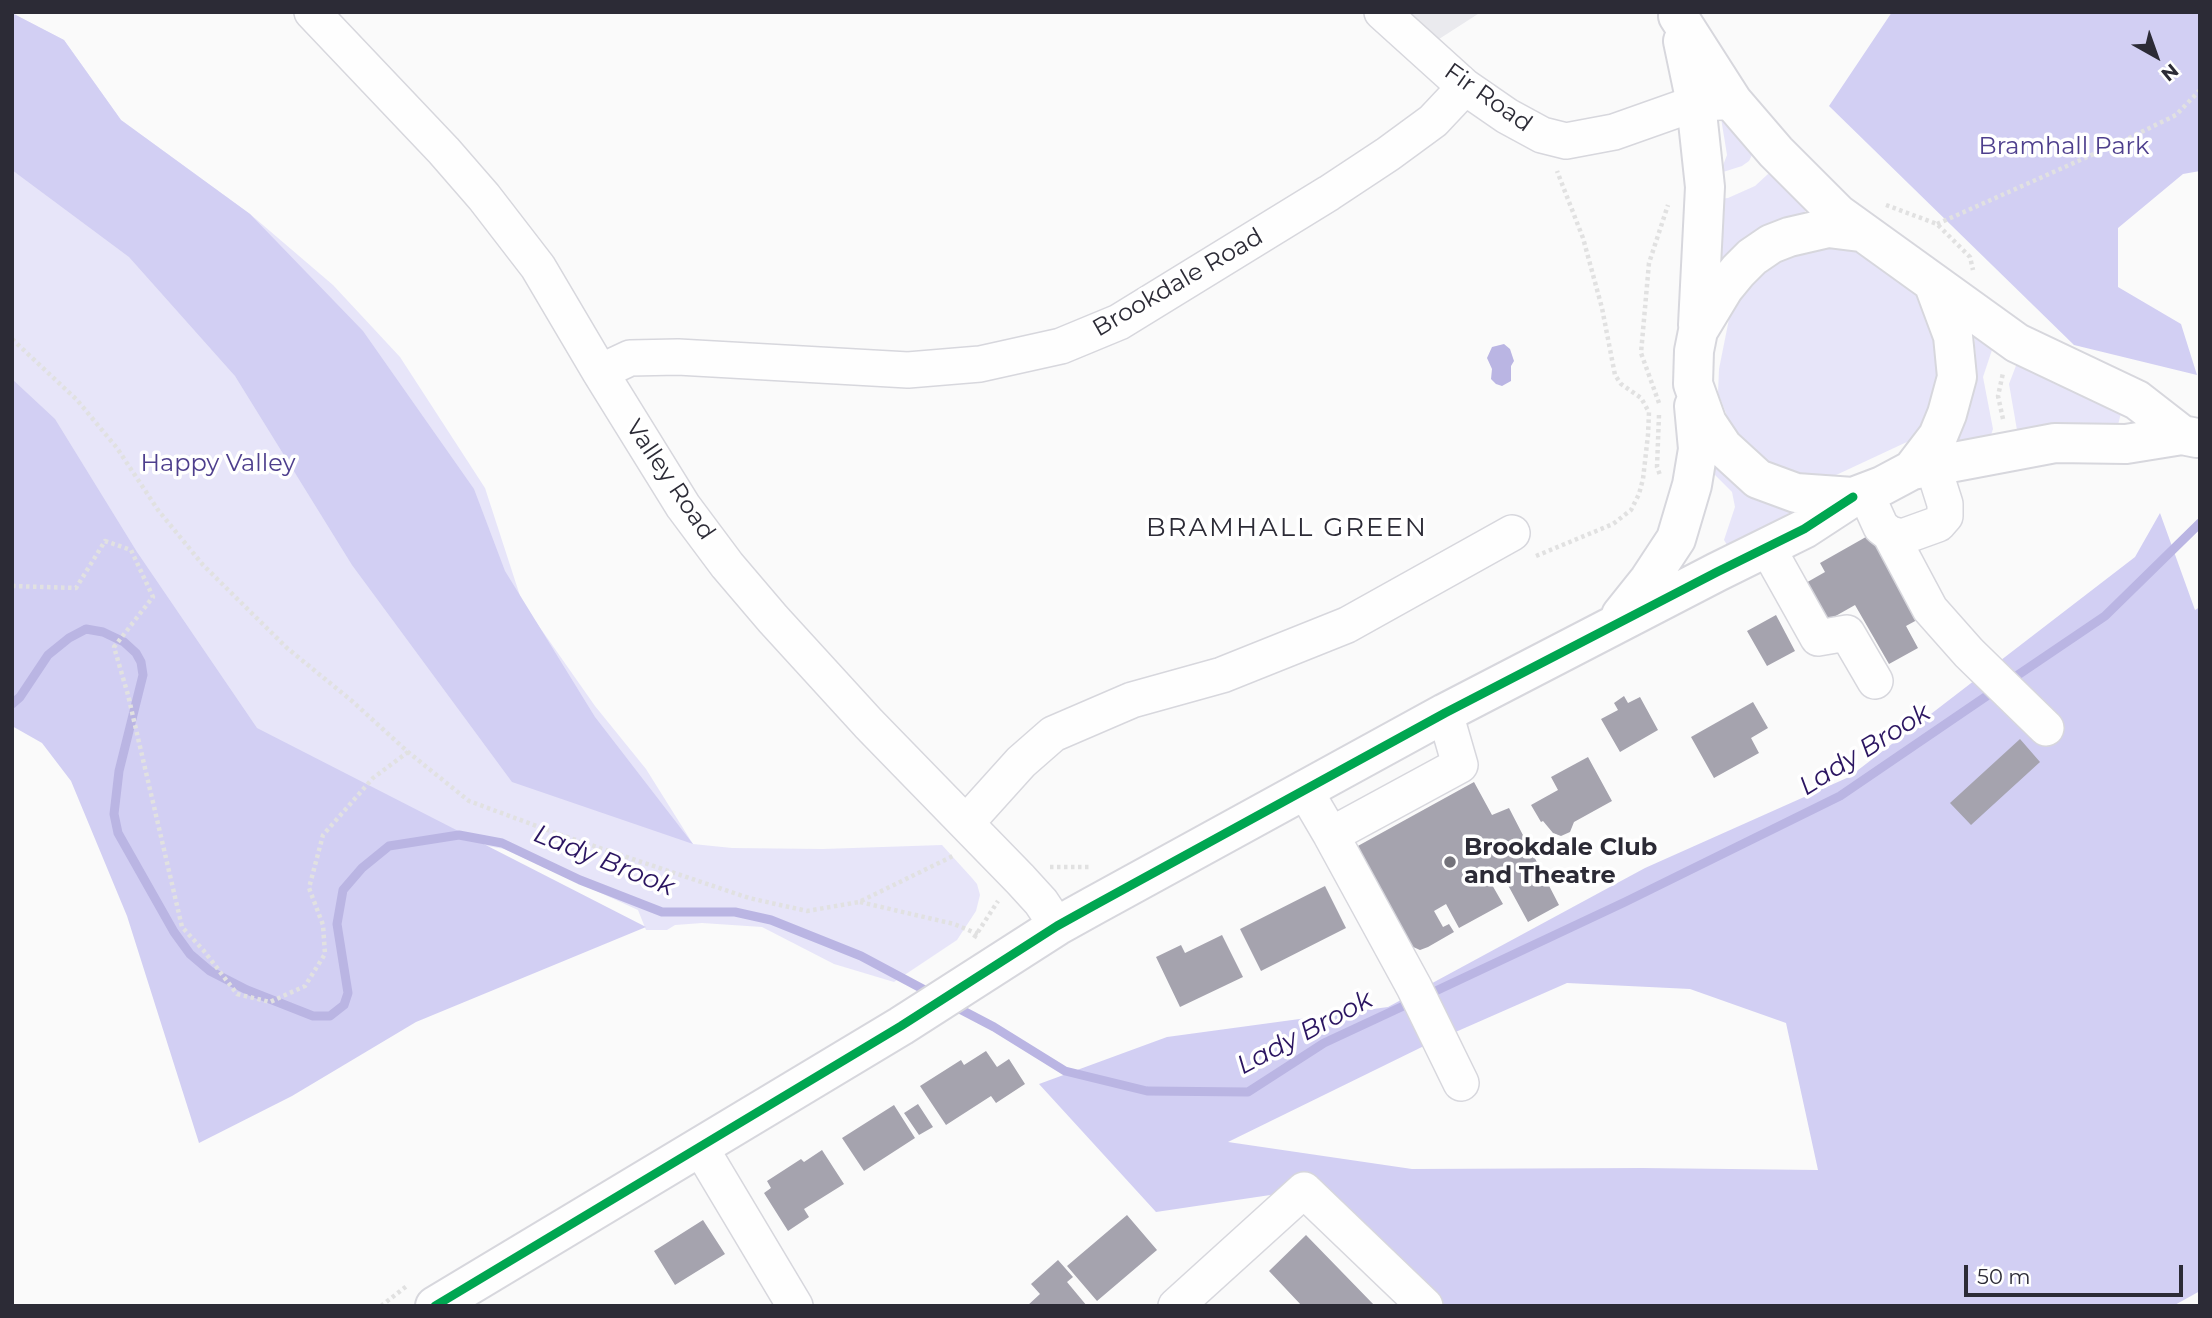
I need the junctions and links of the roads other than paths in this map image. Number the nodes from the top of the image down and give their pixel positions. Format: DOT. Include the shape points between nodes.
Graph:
graph roads {
  1 [pos="312,12"];
  2 [pos="1382,12"];
  3 [pos="1677,14"];
  4 [pos="1465,87"];
  5 [pos="1715,102"];
  6 [pos="1871,217"];
  7 [pos="1934,285"];
  8 [pos="1698,331"];
  9 [pos="600,372"];
  10 [pos="1693,384"];
  11 [pos="2194,432"];
  12 [pos="1923,468"];
  13 [pos="1859,494"];
  14 [pos="1512,533"];
  15 [pos="1890,534"];
  16 [pos="1767,547"];
  17 [pos="1613,625"];
  18 [pos="1875,681"];
  19 [pos="1446,713"];
  20 [pos="2046,728"];
  21 [pos="1304,789"];
  22 [pos="966,823"];
  23 [pos="1331,835"];
  24 [pos="1057,926"];
  25 [pos="1461,1083"];
  26 [pos="700,1147"];
  27 [pos="1187,1302"];
  28 [pos="435,1306"];
  29 [pos="794,1306"];
  30 [pos="1425,1306"];
  1 -- 9 [label="street, Valley Road" via="484,197 538,267"];
  2 -- 4 [label="street, Fir Road"];
  3 -- 5 [label="main road"];
  4 -- 5 [label="street, Fir Road" via="1542,135 1566,141"];
  4 -- 9 [label="street, Brookdale Road" via="1433,121 1329,193 1119,322 1060,346 980,364 908,370 678,357 630,358"];
  5 -- 6 [label="main road" via="1776,152 1838,214"];
  5 -- 8 [label="main road" via="1704,187"];
  6 -- 7 [label="main road" via="1902,258"];
  6 -- 8 [label="main road" via="1771,244 1738,271"];
  7 -- 11 [label="main road" via="2017,342"];
  7 -- 12 [label="main road" via="1953,336 1957,377 1947,414"];
  8 -- 10 [label="main road"];
  9 -- 22 [label="street, Valley Road" via="683,506 727,565 869,724"];
  10 -- 13 [label="main road" via="1707,423 1723,447 1758,479 1796,493"];
  10 -- 17 [label="main road" via="1698,449 1676,539"];
  11 -- 12 [label="main road" via="2126,444 2055,443"];
  12 -- 13 [label="main road"];
  12 -- 15 [label="street" via="1945,504 1945,516 1938,524 1902,537"];
  13 -- 15 [label="street"];
  13 -- 16 [label="main road"];
  14 -- 22 [label="street" via="1347,625 1222,675 1132,700 1053,734"];
  15 -- 20 [label="street" via="1930,609"];
  16 -- 17 [label="main road"];
  16 -- 18 [label="street" via="1818,638 1847,633"];
  17 -- 19 [label="main road"];
  19 -- 21 [label="main road"];
  19 -- 23 [label="street" via="1460,765"];
  21 -- 23 [label="street"];
  21 -- 24 [label="main road"];
  22 -- 24 [label="street, Valley Road" via="1041,902"];
  23 -- 25 [label="street"];
  24 -- 26 [label="main road" via="975,959 901,1026"];
  26 -- 28 [label="main road"];
  26 -- 29 [label="street"];
  27 -- 30 [label="street" via="1304,1190"];
}
